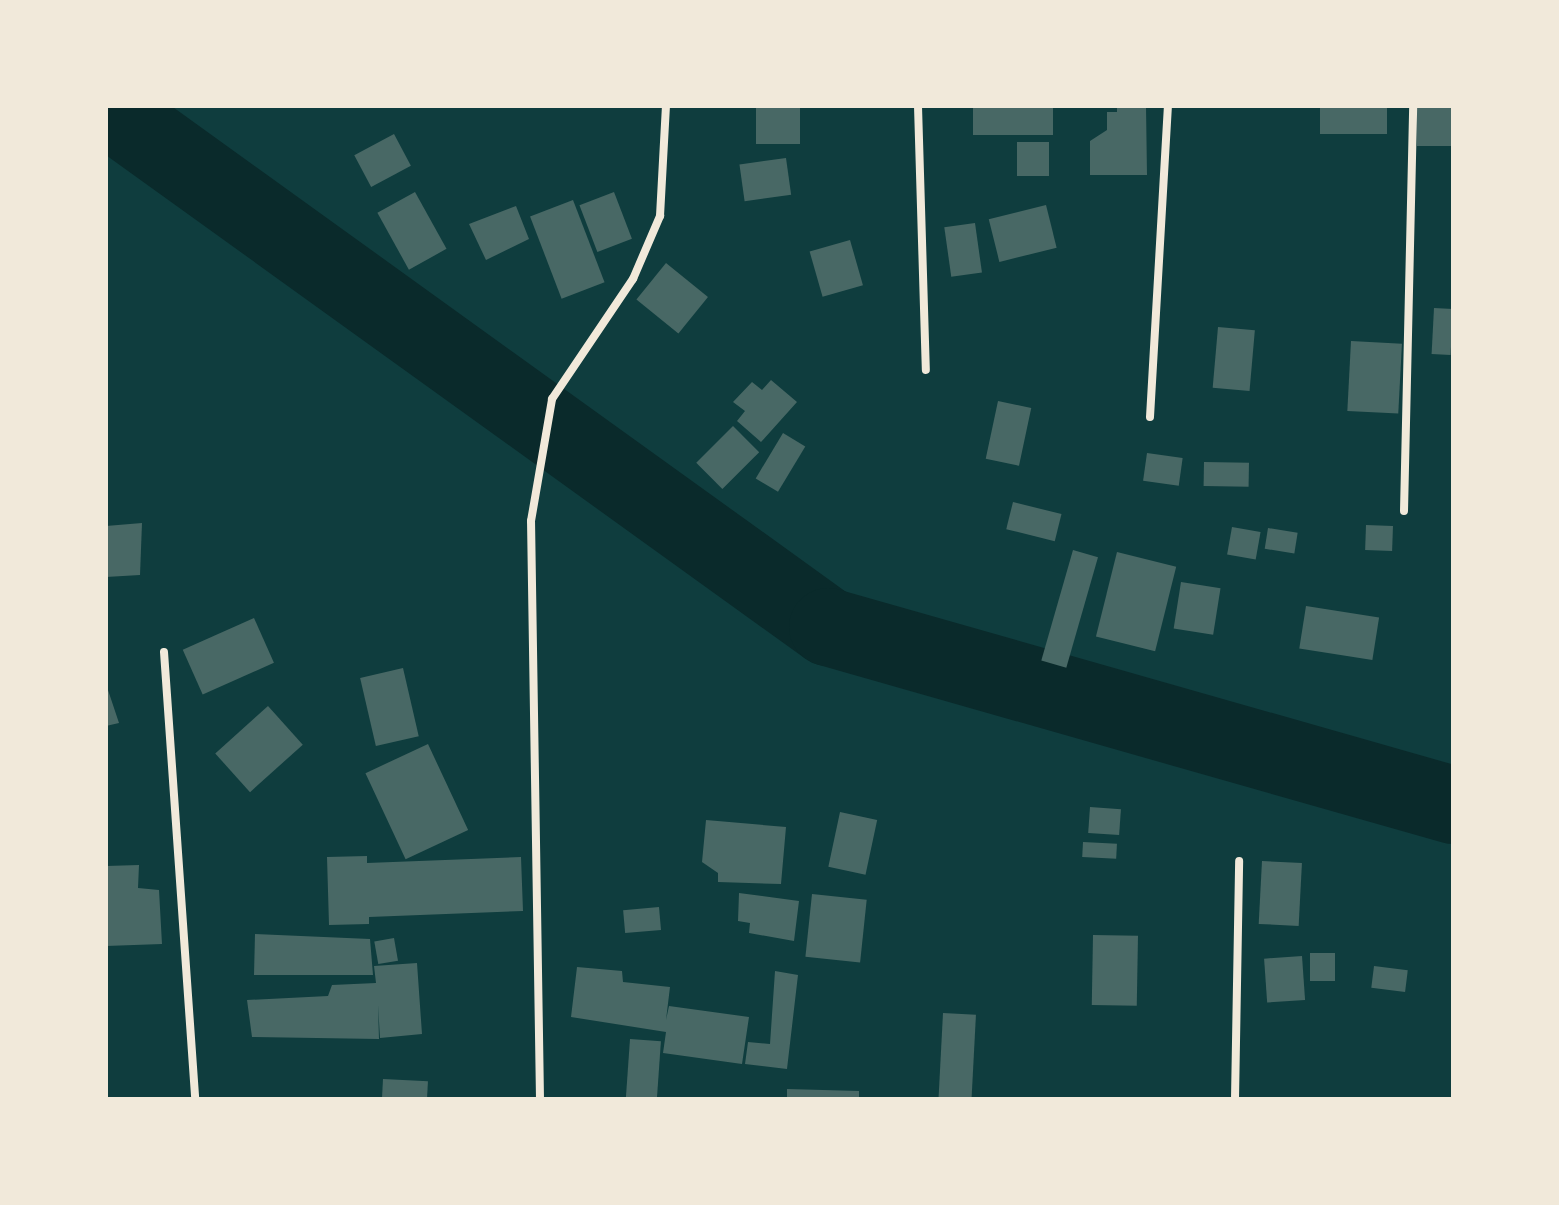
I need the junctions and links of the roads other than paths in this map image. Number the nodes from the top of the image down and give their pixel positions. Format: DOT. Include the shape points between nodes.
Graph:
graph roads {
  1 [pos="666,106"];
  2 [pos="918,106"];
  3 [pos="1168,106"];
  4 [pos="1413,106"];
  5 [pos="926,370"];
  6 [pos="1150,417"];
  7 [pos="1404,511"];
  8 [pos="164,652"];
  9 [pos="1239,861"];
  10 [pos="195,1099"];
  11 [pos="540,1099"];
  12 [pos="1235,1099"];
  1 -- 11 [label="street" via="660,216 633,279 552,399 531,521"];
  2 -- 5 [label="street"];
  3 -- 6 [label="street"];
  4 -- 7 [label="street"];
  8 -- 10 [label="street"];
  9 -- 12 [label="street"];
}
